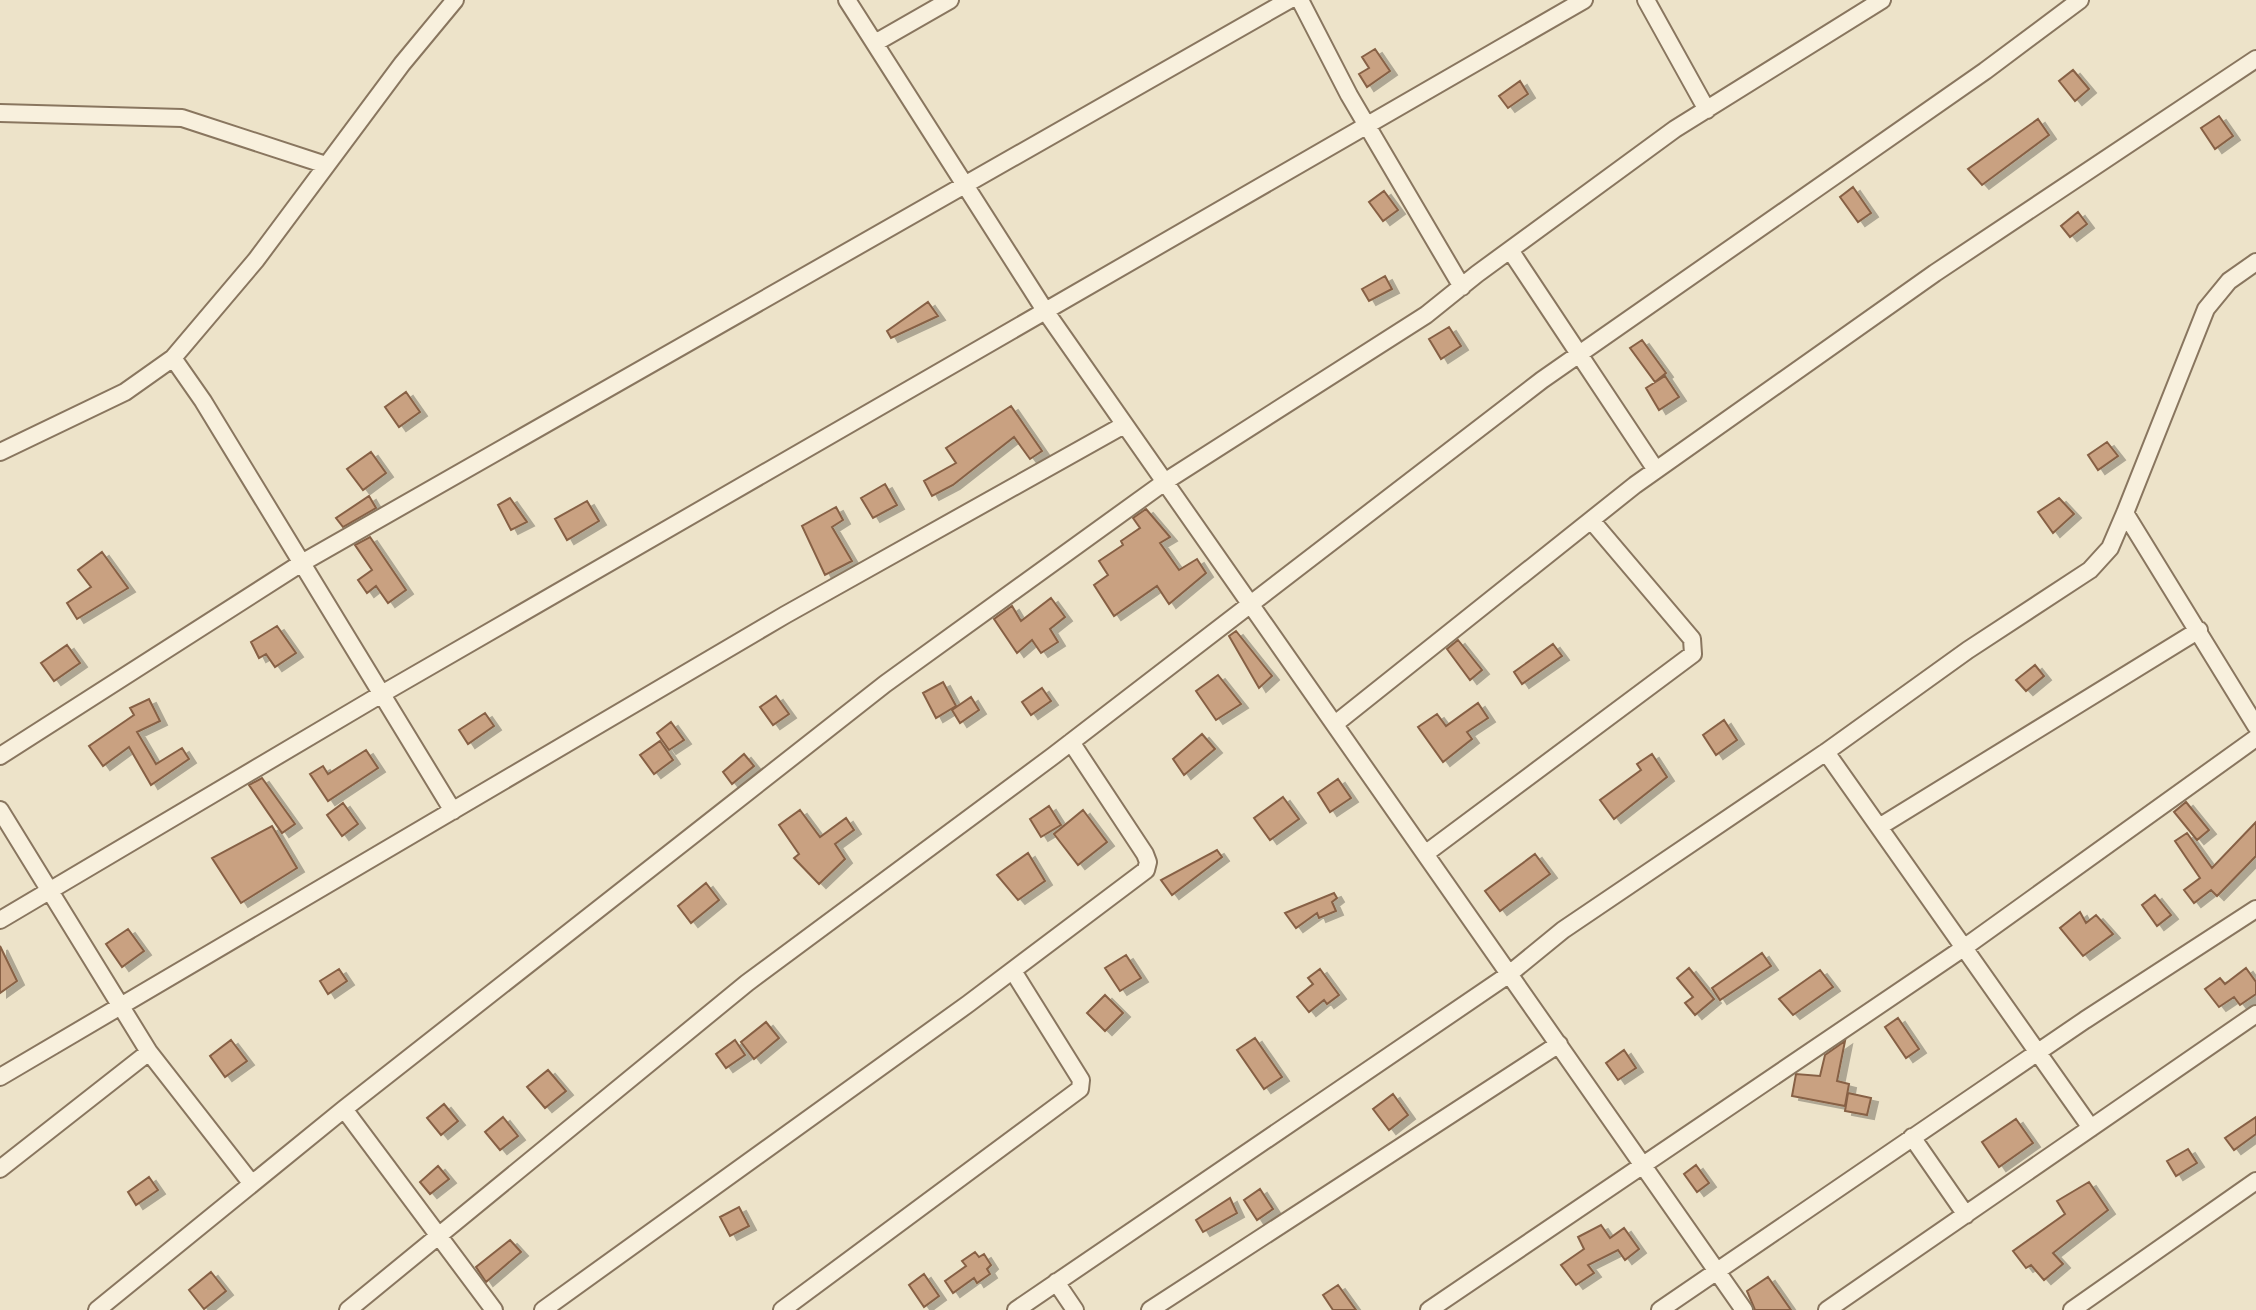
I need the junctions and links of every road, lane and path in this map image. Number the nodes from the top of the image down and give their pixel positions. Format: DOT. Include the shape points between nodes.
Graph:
graph roads {
  1 [pos="455,0"];
  2 [pos="847,0"];
  3 [pos="950,0"];
  4 [pos="1289,0"];
  5 [pos="1300,0"];
  6 [pos="1584,0"];
  7 [pos="1646,0"];
  8 [pos="1882,0"];
  9 [pos="2080,0"];
  10 [pos="875,43"];
  11 [pos="2256,59"];
  12 [pos="1707,110"];
  13 [pos="0,113"];
  14 [pos="1368,127"];
  15 [pos="326,165"];
  16 [pos="967,184"];
  17 [pos="1510,250"];
  18 [pos="2255,265"];
  19 [pos="1462,287"];
  20 [pos="1046,312"];
  21 [pos="1577,356"];
  22 [pos="173,358"];
  23 [pos="1124,425"];
  24 [pos="0,452"];
  25 [pos="1656,470"];
  26 [pos="1166,481"];
  27 [pos="2125,513"];
  28 [pos="1591,520"];
  29 [pos="300,564"];
  30 [pos="1252,603"];
  31 [pos="2199,630"];
  32 [pos="380,695"];
  33 [pos="1335,724"];
  34 [pos="2256,726"];
  35 [pos="2256,738"];
  36 [pos="1071,742"];
  37 [pos="1826,752"];
  38 [pos="0,756"];
  39 [pos="0,810"];
  40 [pos="453,811"];
  41 [pos="1879,827"];
  42 [pos="1425,854"];
  43 [pos="50,892"];
  44 [pos="2256,909"];
  45 [pos="0,920"];
  46 [pos="1965,947"];
  47 [pos="1013,971"];
  48 [pos="1508,975"];
  49 [pos="120,1008"];
  50 [pos="2256,1014"];
  51 [pos="1559,1044"];
  52 [pos="149,1052"];
  53 [pos="2038,1052"];
  54 [pos="0,1077"];
  55 [pos="344,1109"];
  56 [pos="2091,1128"];
  57 [pos="1912,1137"];
  58 [pos="1646,1165"];
  59 [pos="0,1169"];
  60 [pos="2256,1181"];
  61 [pos="252,1184"];
  62 [pos="1966,1215"];
  63 [pos="440,1234"];
  64 [pos="1717,1269"];
  65 [pos="1056,1282"];
  66 [pos="102,1309"];
  67 [pos="348,1310"];
  68 [pos="494,1310"];
  69 [pos="543,1310"];
  70 [pos="782,1310"];
  71 [pos="1016,1310"];
  72 [pos="1075,1310"];
  73 [pos="1150,1310"];
  74 [pos="1429,1310"];
  75 [pos="1660,1310"];
  76 [pos="1744,1310"];
  77 [pos="1827,1310"];
  78 [pos="2072,1310"];
  1 -- 15 [label="street"];
  2 -- 10 [label="street"];
  3 -- 10 [label="street"];
  4 -- 16 [label="street"];
  5 -- 14 [label="street"];
  6 -- 14 [label="street"];
  7 -- 12 [label="street"];
  8 -- 12 [label="street"];
  9 -- 21 [label="street"];
  10 -- 16 [label="street"];
  11 -- 25 [label="street" via="1935,273"];
  12 -- 17 [label="street"];
  13 -- 15 [label="street" via="182,118"];
  14 -- 19 [label="street"];
  14 -- 20 [label="street"];
  15 -- 22 [label="street" via="256,260"];
  16 -- 20 [label="street"];
  16 -- 29 [label="street"];
  17 -- 19 [label="street"];
  17 -- 21 [label="street"];
  18 -- 27 [label="street" via="2215,294 2206,309"];
  19 -- 26 [label="street"];
  20 -- 23 [label="street"];
  20 -- 32 [label="street"];
  21 -- 25 [label="street"];
  21 -- 30 [label="street"];
  22 -- 24 [label="street" via="125,392"];
  22 -- 29 [label="street"];
  23 -- 26 [label="street"];
  23 -- 40 [label="street" via="785,615"];
  25 -- 28 [label="street"];
  26 -- 30 [label="street"];
  26 -- 55 [label="street" via="885,684"];
  27 -- 31 [label="street"];
  27 -- 37 [label="street" via="2110,548 2090,570"];
  28 -- 33 [label="street"];
  28 -- 42 [label="street" via="1692,639 1693,654"];
  29 -- 32 [label="street"];
  29 -- 38 [label="street"];
  30 -- 33 [label="street"];
  30 -- 36 [label="street"];
  31 -- 34 [label="street"];
  31 -- 41 [label="street"];
  32 -- 40 [label="street"];
  32 -- 43 [label="street"];
  33 -- 42 [label="street"];
  35 -- 46 [label="street"];
  36 -- 47 [label="street" via="1148,862 1146,870"];
  36 -- 63 [label="street" via="747,983"];
  37 -- 41 [label="street"];
  37 -- 48 [label="street" via="1563,930"];
  39 -- 43 [label="street"];
  40 -- 49 [label="street"];
  41 -- 46 [label="street"];
  42 -- 48 [label="street"];
  43 -- 45 [label="street"];
  43 -- 49 [label="street"];
  44 -- 53 [label="street"];
  46 -- 53 [label="street"];
  46 -- 58 [label="street"];
  47 -- 69 [label="street"];
  47 -- 70 [label="street" via="1081,1080 1080,1089"];
  48 -- 51 [label="street"];
  48 -- 65 [label="street"];
  49 -- 52 [label="street"];
  49 -- 54 [label="street"];
  50 -- 56 [label="street"];
  51 -- 58 [label="street"];
  51 -- 73 [label="street"];
  52 -- 59 [label="street"];
  52 -- 61 [label="street"];
  53 -- 56 [label="street"];
  53 -- 57 [label="street"];
  55 -- 61 [label="street"];
  55 -- 63 [label="street"];
  56 -- 62 [label="street"];
  57 -- 62 [label="street"];
  57 -- 64 [label="street"];
  58 -- 64 [label="street"];
  58 -- 74 [label="street"];
  60 -- 78 [label="street"];
  61 -- 66 [label="street"];
  62 -- 77 [label="street"];
  63 -- 67 [label="street"];
  63 -- 68 [label="street"];
  64 -- 75 [label="street"];
  64 -- 76 [label="street"];
  65 -- 71 [label="street"];
  65 -- 72 [label="street"];
}
